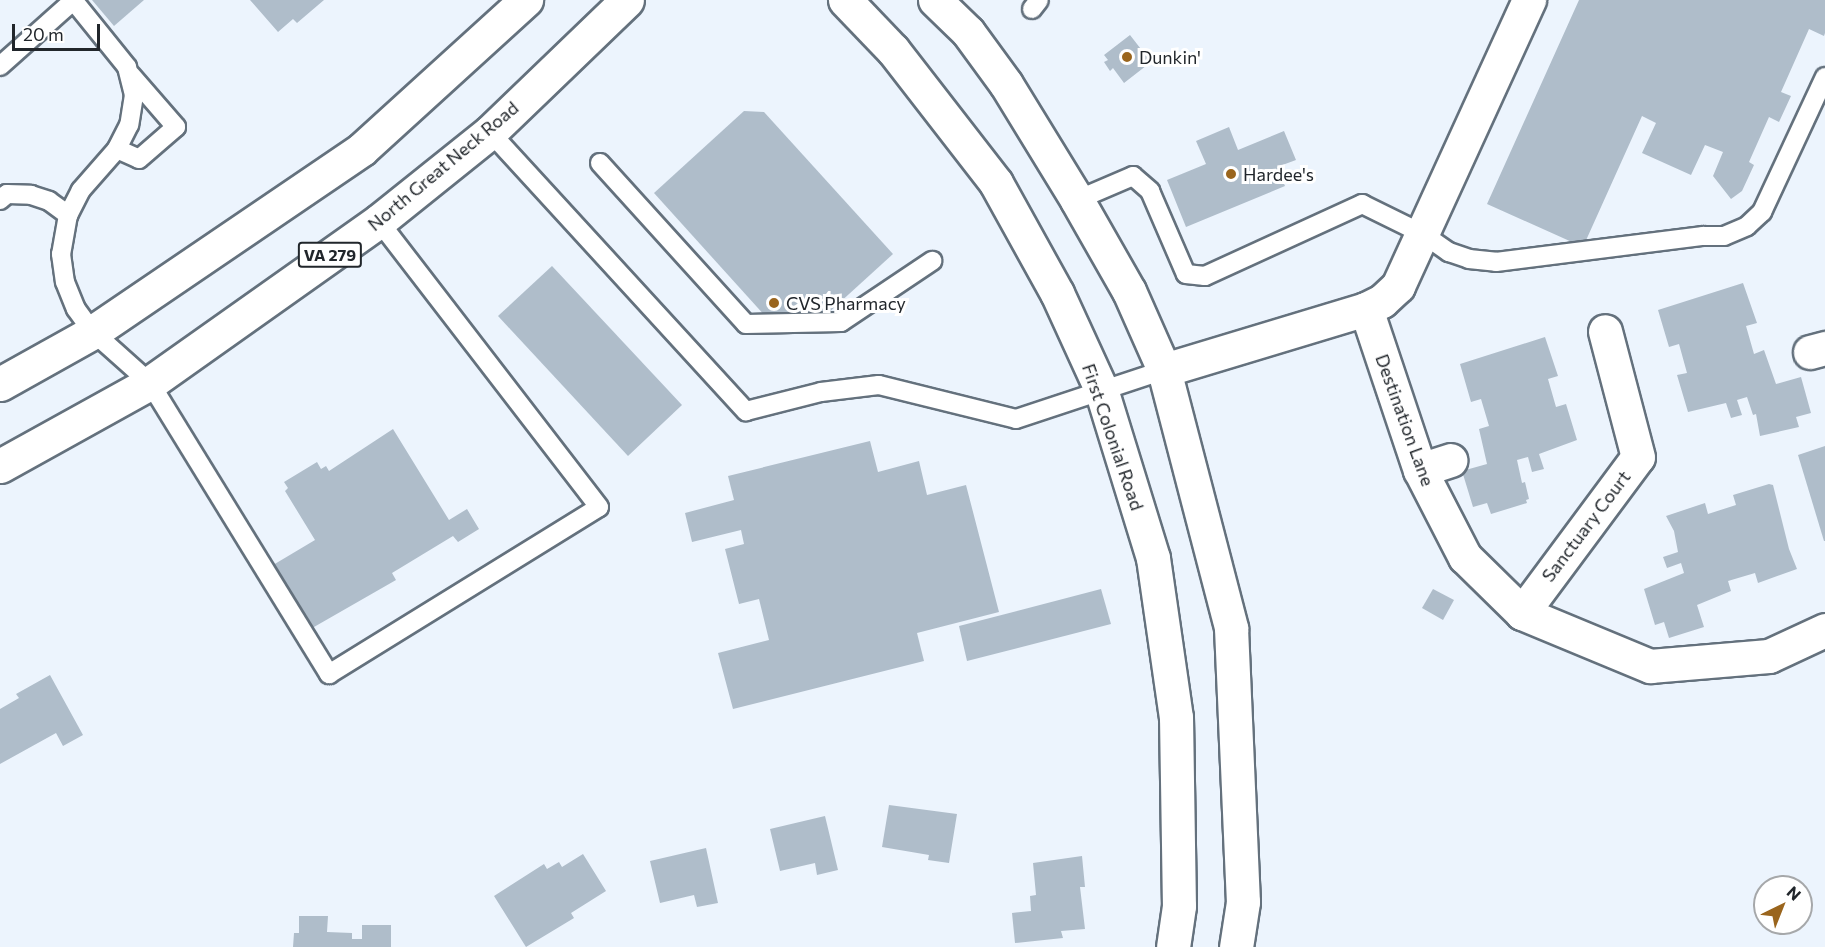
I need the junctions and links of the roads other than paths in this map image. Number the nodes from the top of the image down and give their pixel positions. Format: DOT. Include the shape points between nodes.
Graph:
graph roads {
  1 [pos="73,0"];
  2 [pos="526,0"];
  3 [pos="627,0"];
  4 [pos="845,0"];
  5 [pos="1529,0"];
  6 [pos="940,2"];
  7 [pos="0,66"];
  8 [pos="131,75"];
  9 [pos="1825,77"];
  10 [pos="489,132"];
  11 [pos="117,149"];
  12 [pos="600,163"];
  13 [pos="0,200"];
  14 [pos="1077,200"];
  15 [pos="68,215"];
  16 [pos="379,221"];
  17 [pos="1423,234"];
  18 [pos="932,261"];
  19 [pos="1366,309"];
  20 [pos="1605,331"];
  21 [pos="93,332"];
  22 [pos="1164,370"];
  23 [pos="150,382"];
  24 [pos="0,384"];
  25 [pos="1101,389"];
  26 [pos="0,466"];
  27 [pos="1522,614"];
  28 [pos="1825,630"];
  29 [pos="1173,947"];
  30 [pos="1236,947"];
  1 -- 7 [label="lane"];
  1 -- 8 [label="lane"];
  2 -- 21 [label="main road" via="362,149"];
  3 -- 10 [label="main road, North Great Neck Road / VA 279"];
  4 -- 25 [label="main road, First Colonial Road" via="893,50 996,183 1057,292"];
  5 -- 17 [label="main road"];
  6 -- 14 [label="main road" via="968,32 1006,84"];
  8 -- 11 [label="lane" via="134,95 129,125"];
  8 -- 11 [label="lane" via="176,127 139,159"];
  9 -- 17 [label="lane" via="1762,212 1747,226 1724,236 1496,262 1449,252"];
  10 -- 16 [label="main road, North Great Neck Road / VA 279"];
  10 -- 25 [label="lane" via="746,411 821,392 879,385 1016,419"];
  11 -- 15 [label="lane" via="81,190"];
  12 -- 18 [label="lane" via="746,324 842,322"];
  13 -- 15 [label="lane" via="7,194 31,195 49,201"];
  14 -- 17 [label="lane" via="1133,176 1150,191 1186,274 1205,276 1362,204"];
  14 -- 22 [label="main road" via="1129,291"];
  15 -- 21 [label="lane" via="61,254 65,282 76,309"];
  16 -- 23 [label="main road, North Great Neck Road / VA 279"];
  16 -- 23 [label="lane" via="599,507 329,674"];
  17 -- 19 [label="main road" via="1398,286"];
  19 -- 22 [label="main road"];
  19 -- 27 [label="main road, Destination Lane" via="1435,465 1465,557"];
  20 -- 27 [label="main road, Sanctuary Court" via="1638,457"];
  21 -- 23 [label="lane"];
  21 -- 24 [label="main road"];
  22 -- 25 [label="lane"];
  22 -- 30 [label="main road" via="1231,628 1243,902"];
  23 -- 26 [label="main road, North Great Neck Road / VA 279"];
  25 -- 29 [label="main road, First Colonial Road" via="1153,558 1176,717 1179,906"];
  27 -- 28 [label="main road, Destination Lane" via="1650,666 1768,656"];
}
